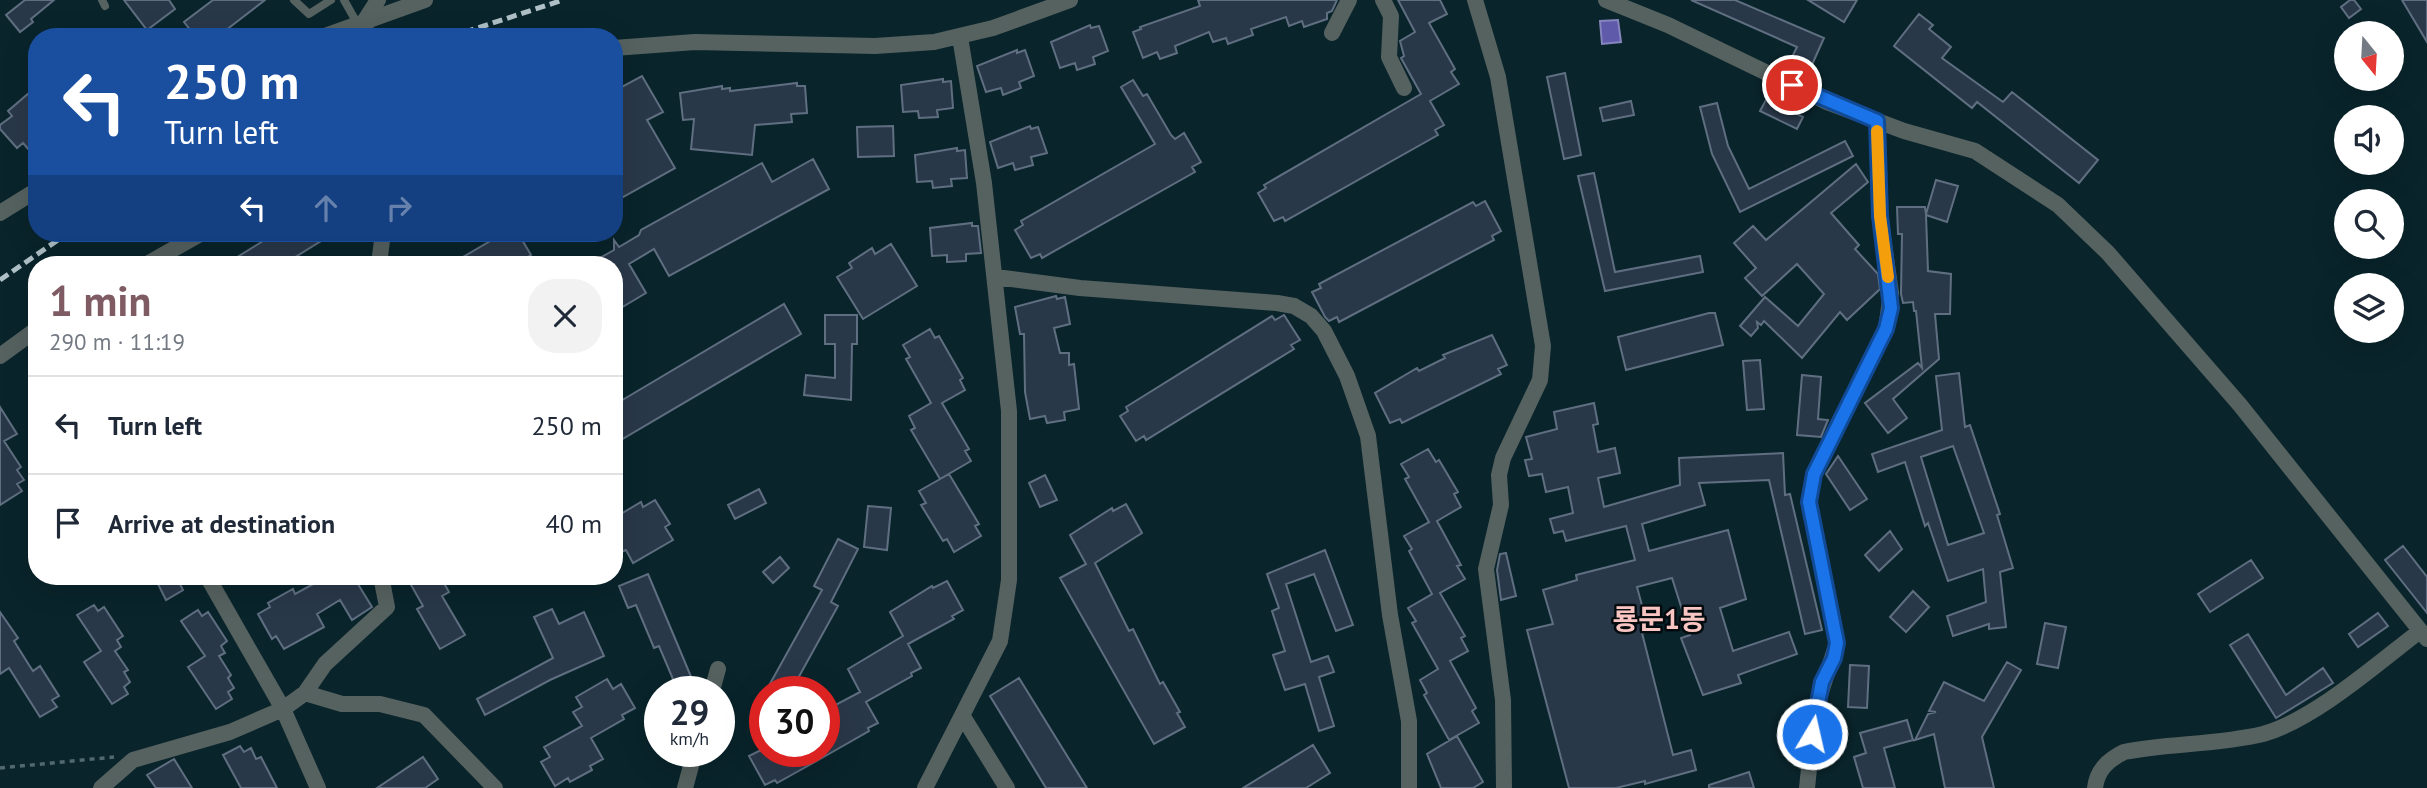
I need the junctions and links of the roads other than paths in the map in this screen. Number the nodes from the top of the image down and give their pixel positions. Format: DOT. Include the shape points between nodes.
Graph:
graph roads {
  1 [pos="294,0"];
  2 [pos="331,0"];
  3 [pos="344,0"];
  4 [pos="378,0"];
  5 [pos="425,0"];
  6 [pos="1070,0"];
  7 [pos="1349,0"];
  8 [pos="1383,0"];
  9 [pos="1475,0"];
  10 [pos="1606,0"];
  11 [pos="363,27"];
  12 [pos="1332,33"];
  13 [pos="960,37"];
  14 [pos="623,47"];
  15 [pos="1404,88"];
  16 [pos="1877,121"];
  17 [pos="28,196"];
  18 [pos="0,213"];
  19 [pos="186,242"];
  20 [pos="161,256"];
  21 [pos="996,277"];
  22 [pos="28,335"];
  23 [pos="0,356"];
  24 [pos="212,585"];
  25 [pos="383,585"];
  26 [pos="2424,635"];
  27 [pos="718,668"];
  28 [pos="716,676"];
  29 [pos="305,693"];
  30 [pos="282,709"];
  31 [pos="962,715"];
  32 [pos="690,767"];
  33 [pos="101,788"];
  34 [pos="318,788"];
  35 [pos="495,788"];
  36 [pos="684,788"];
  37 [pos="925,788"];
  38 [pos="1007,788"];
  39 [pos="1409,788"];
  40 [pos="1504,788"];
  41 [pos="1807,788"];
  42 [pos="2095,788"];
  1 -- 2 [label="lane" via="309,14"];
  3 -- 11 [label="lane"];
  4 -- 11 [label="street"];
  5 -- 11 [label="street"];
  6 -- 13 [label="street"];
  7 -- 12 [label="street"];
  8 -- 15 [label="street" via="1391,16 1390,57"];
  9 -- 40 [label="street" via="1498,77 1543,346 1540,380 1503,458 1501,505 1486,569 1503,700"];
  10 -- 16 [label="street"];
  13 -- 14 [label="street" via="875,46 695,42"];
  13 -- 21 [label="street"];
  16 -- 26 [label="street" via="1975,151 2058,205 2108,253 2240,405"];
  16 -- 41 [label="street" via="1880,216 1891,308 1886,329 1809,490 1837,643 1815,710"];
  17 -- 18 [label="street"];
  19 -- 20 [label="street"];
  21 -- 31 [label="street" via="1009,411 1009,580 1000,641"];
  21 -- 39 [label="street" via="1277,303 1311,316 1324,331 1347,376 1368,436 1390,615 1409,721"];
  22 -- 23 [label="street"];
  24 -- 30 [label="street"];
  25 -- 29 [label="street" via="387,607 325,664"];
  26 -- 42 [label="street" via="2304,715 2266,733 2124,752 2109,759"];
  27 -- 28 [label="street"];
  29 -- 30 [label="street"];
  29 -- 35 [label="street" via="342,704 380,704 424,715"];
  30 -- 33 [label="street" via="230,732 133,760"];
  30 -- 34 [label="street"];
  31 -- 37 [label="street"];
  31 -- 38 [label="street"];
  32 -- 36 [label="street"];
}
